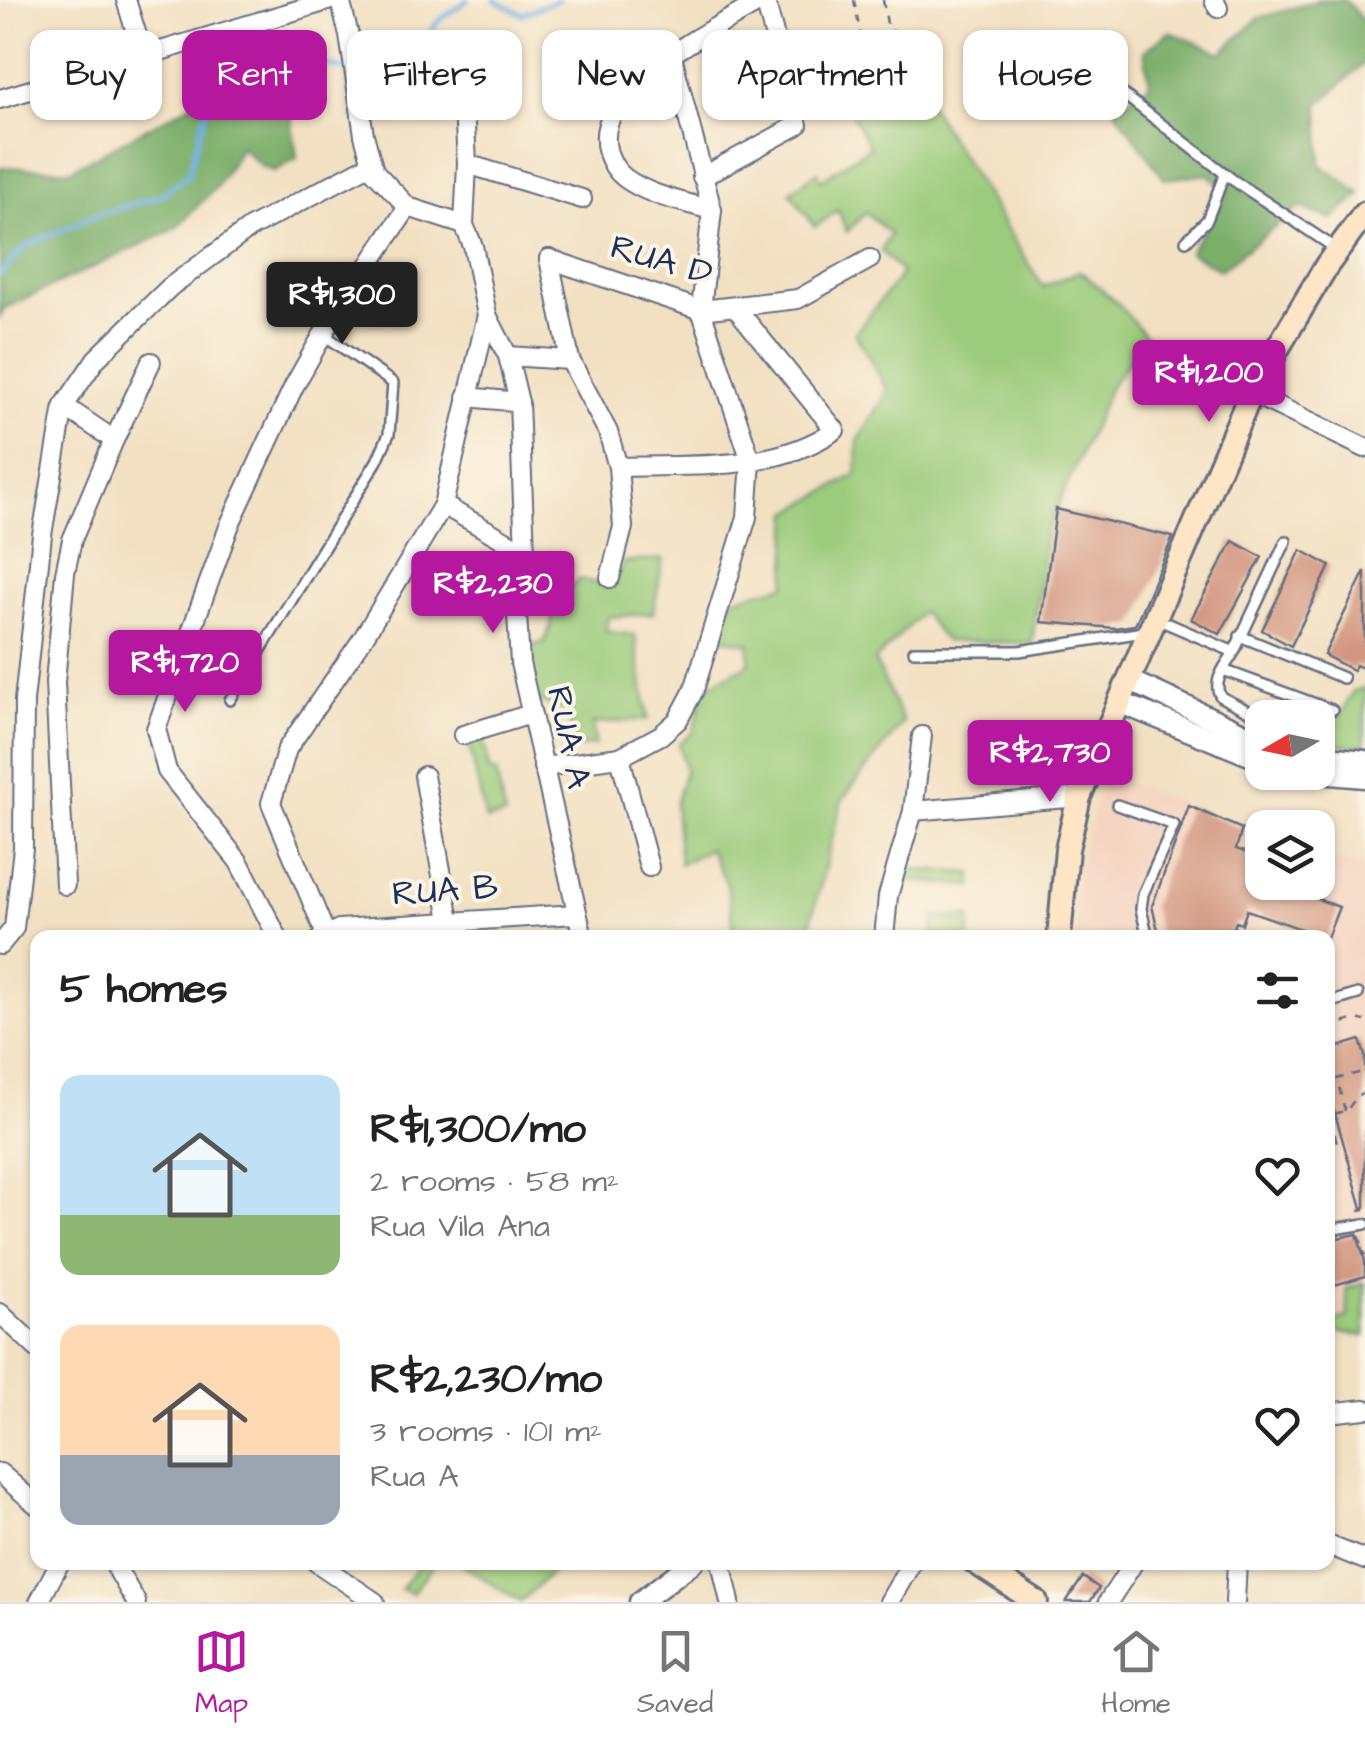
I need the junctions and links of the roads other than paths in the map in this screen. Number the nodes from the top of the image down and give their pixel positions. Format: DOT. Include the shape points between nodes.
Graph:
graph roads {
  1 [pos="126,0"];
  2 [pos="331,0"];
  3 [pos="340,0"];
  4 [pos="764,0"];
  5 [pos="135,30"];
  6 [pos="347,35"];
  7 [pos="682,50"];
  8 [pos="162,52"];
  9 [pos="30,90"];
  10 [pos="682,96"];
  11 [pos="1128,97"];
  12 [pos="0,99"];
  13 [pos="363,120"];
  14 [pos="465,120"];
  15 [pos="608,120"];
  16 [pos="371,164"];
  17 [pos="467,164"];
  18 [pos="1224,173"];
  19 [pos="702,177"];
  20 [pos="582,199"];
  21 [pos="408,207"];
  22 [pos="712,210"];
  23 [pos="1365,213"];
  24 [pos="464,225"];
  25 [pos="1186,241"];
  26 [pos="1337,250"];
  27 [pos="870,258"];
  28 [pos="736,308"];
  29 [pos="701,310"];
  30 [pos="487,315"];
  31 [pos="322,334"];
  32 [pos="508,356"];
  33 [pos="570,360"];
  34 [pos="151,362"];
  35 [pos="1251,393"];
  36 [pos="467,397"];
  37 [pos="519,402"];
  38 [pos="64,406"];
  39 [pos="114,440"];
  40 [pos="1365,448"];
  41 [pos="751,461"];
  42 [pos="618,468"];
  43 [pos="443,505"];
  44 [pos="1286,541"];
  45 [pos="525,552"];
  46 [pos="610,578"];
  47 [pos="1154,625"];
  48 [pos="1240,636"];
  49 [pos="914,651"];
  50 [pos="1234,652"];
  51 [pos="1224,670"];
  52 [pos="1344,678"];
  53 [pos="1131,681"];
  54 [pos="230,700"];
  55 [pos="1305,700"];
  56 [pos="1121,703"];
  57 [pos="1245,709"];
  58 [pos="531,714"];
  59 [pos="1245,734"];
  60 [pos="463,735"];
  61 [pos="922,736"];
  62 [pos="1245,753"];
  63 [pos="620,757"];
  64 [pos="1335,758"];
  65 [pos="1365,761"];
  66 [pos="543,767"];
  67 [pos="1335,774"];
  68 [pos="424,776"];
  69 [pos="1365,777"];
  70 [pos="1079,797"];
  71 [pos="1118,804"];
  72 [pos="913,810"];
  73 [pos="650,867"];
  74 [pos="65,885"];
  75 [pos="576,914"];
  76 [pos="450,920"];
  77 [pos="274,930"];
  78 [pos="321,930"];
  79 [pos="336,930"];
  80 [pos="580,930"];
  81 [pos="885,930"];
  82 [pos="1060,930"];
  83 [pos="1146,930"];
  84 [pos="0,945"];
  85 [pos="1365,984"];
  86 [pos="1362,996"];
  87 [pos="1335,1002"];
  88 [pos="1361,1227"];
  89 [pos="1335,1229"];
  90 [pos="0,1313"];
  91 [pos="30,1341"];
  92 [pos="1365,1409"];
  93 [pos="1335,1412"];
  94 [pos="0,1473"];
  95 [pos="30,1499"];
  96 [pos="1335,1548"];
  97 [pos="1365,1560"];
  98 [pos="56,1570"];
  99 [pos="118,1570"];
  100 [pos="324,1570"];
  101 [pos="682,1570"];
  102 [pos="723,1570"];
  103 [pos="907,1570"];
  104 [pos="987,1570"];
  105 [pos="1129,1570"];
  106 [pos="1237,1570"];
  107 [pos="350,1595"];
  108 [pos="39,1602"];
  109 [pos="136,1602"];
  110 [pos="375,1602"];
  111 [pos="640,1602"];
  112 [pos="730,1602"];
  113 [pos="889,1602"];
  114 [pos="1036,1602"];
  115 [pos="1108,1602"];
  116 [pos="1235,1602"];
  1 -- 5 [label="street"];
  2 -- 8 [label="street"];
  3 -- 6 [label="street"];
  4 -- 7 [label="street"];
  4 -- 19 [label="street" via="798,125"];
  9 -- 12 [label="street"];
  10 -- 19 [label="street"];
  11 -- 18 [label="lane"];
  13 -- 16 [label="street"];
  14 -- 17 [label="street"];
  15 -- 22 [label="street" via="605,143 624,178"];
  16 -- 21 [label="street"];
  16 -- 38 [label="street" via="250,228 170,287 96,359"];
  17 -- 20 [label="street"];
  17 -- 24 [label="street"];
  18 -- 25 [label="lane" via="1207,220"];
  18 -- 26 [label="lane"];
  19 -- 22 [label="street"];
  21 -- 24 [label="street"];
  21 -- 31 [label="street"];
  22 -- 29 [label="street"];
  23 -- 26 [label="main road"];
  24 -- 30 [label="street"];
  26 -- 35 [label="main road"];
  27 -- 28 [label="street, RUA D" via="798,299"];
  28 -- 29 [label="street, RUA D"];
  28 -- 41 [label="street" via="836,430 797,451"];
  29 -- 33 [label="street, RUA D" via="549,259"];
  29 -- 41 [label="street"];
  30 -- 32 [label="street, RUA A"];
  30 -- 36 [label="street"];
  31 -- 54 [label="lane" via="393,383 389,434"];
  31 -- 77 [label="street" via="230,524 156,729 167,770 240,862"];
  32 -- 33 [label="street"];
  32 -- 37 [label="street, RUA A"];
  33 -- 42 [label="street" via="608,432"];
  34 -- 39 [label="street"];
  35 -- 40 [label="street"];
  35 -- 47 [label="main road"];
  36 -- 37 [label="street"];
  36 -- 43 [label="street"];
  37 -- 45 [label="street, RUA A"];
  38 -- 39 [label="street"];
  38 -- 84 [label="street" via="24,701 23,848 14,928"];
  39 -- 74 [label="street" via="65,573 55,682"];
  41 -- 42 [label="street"];
  41 -- 63 [label="street" via="748,517 694,690 678,720"];
  42 -- 46 [label="street" via="623,528"];
  43 -- 45 [label="street"];
  43 -- 78 [label="street" via="287,749 272,803"];
  44 -- 48 [label="lane"];
  45 -- 58 [label="street, RUA A" via="517,639"];
  47 -- 49 [label="lane" via="1020,652"];
  47 -- 50 [label="lane"];
  47 -- 53 [label="main road"];
  48 -- 50 [label="lane"];
  48 -- 52 [label="lane"];
  50 -- 51 [label="lane"];
  51 -- 55 [label="lane"];
  51 -- 57 [label="lane" via="1220,696"];
  53 -- 56 [label="main road"];
  53 -- 59 [label="street"];
  56 -- 62 [label="street"];
  56 -- 70 [label="main road"];
  58 -- 60 [label="street"];
  58 -- 66 [label="street, RUA A"];
  61 -- 72 [label="street"];
  63 -- 66 [label="street"];
  63 -- 73 [label="street"];
  64 -- 65 [label="street"];
  66 -- 75 [label="street, RUA A"];
  67 -- 69 [label="street"];
  68 -- 76 [label="street"];
  70 -- 72 [label="street"];
  70 -- 82 [label="main road"];
  71 -- 83 [label="lane" via="1174,825 1143,894"];
  72 -- 81 [label="street" via="890,885"];
  75 -- 76 [label="street, RUA B"];
  75 -- 80 [label="street, RUA A"];
  76 -- 79 [label="street, RUA B"];
  85 -- 86 [label="lane"];
  86 -- 87 [label="lane"];
  88 -- 89 [label="lane"];
  90 -- 91 [label="street"];
  92 -- 93 [label="street"];
  94 -- 95 [label="street"];
  96 -- 97 [label="street"];
  98 -- 108 [label="street"];
  99 -- 109 [label="street"];
  100 -- 107 [label="street"];
  101 -- 111 [label="street"];
  102 -- 112 [label="street"];
  103 -- 113 [label="street"];
  104 -- 114 [label="main road"];
  105 -- 115 [label="street"];
  106 -- 116 [label="street"];
  107 -- 110 [label="street"];
}
